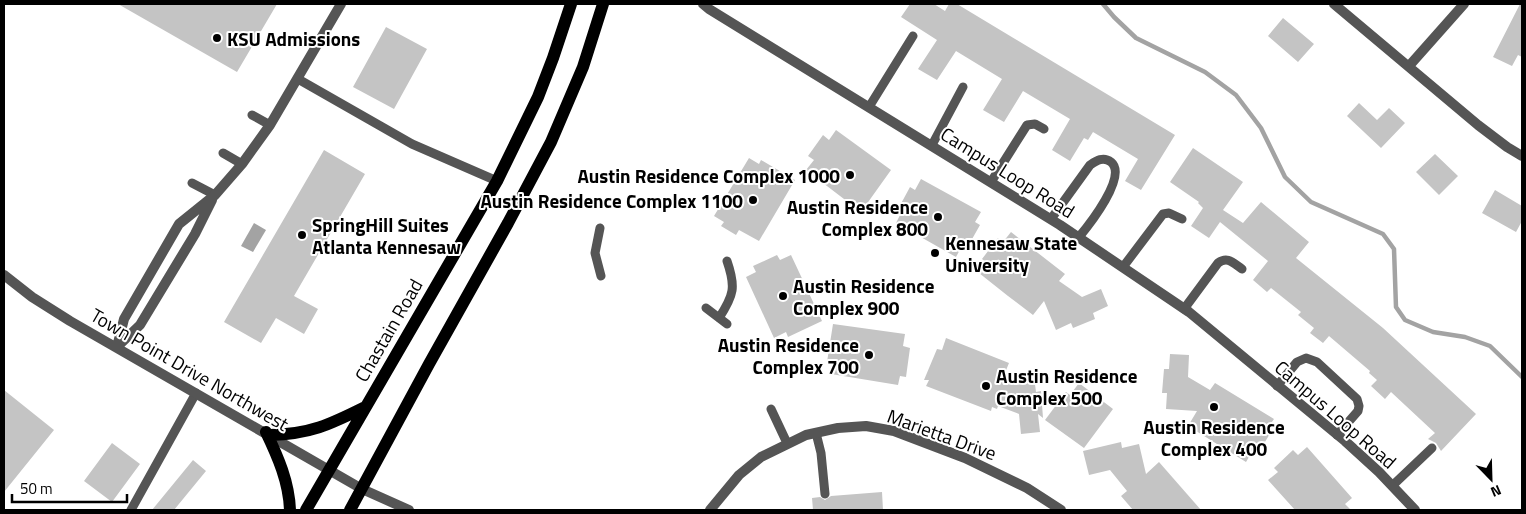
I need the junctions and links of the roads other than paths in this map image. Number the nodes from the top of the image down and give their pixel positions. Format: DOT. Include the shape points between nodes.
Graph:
graph roads {
  1 [pos="341,4"];
  2 [pos="571,4"];
  3 [pos="603,4"];
  4 [pos="703,4"];
  5 [pos="1334,4"];
  6 [pos="1464,4"];
  7 [pos="913,36"];
  8 [pos="1409,66"];
  9 [pos="298,78"];
  10 [pos="963,87"];
  11 [pos="869,107"];
  12 [pos="252,115"];
  13 [pos="270,125"];
  14 [pos="1044,129"];
  15 [pos="932,146"];
  16 [pos="223,153"];
  17 [pos="1522,156"];
  18 [pos="242,164"];
  19 [pos="497,181"];
  20 [pos="991,182"];
  21 [pos="192,183"];
  22 [pos="215,195"];
  23 [pos="1051,219"];
  24 [pos="1182,219"];
  25 [pos="600,228"];
  26 [pos="1079,237"];
  27 [pos="727,261"];
  28 [pos="1123,267"];
  29 [pos="1242,269"];
  30 [pos="4,275"];
  31 [pos="601,276"];
  32 [pos="706,308"];
  33 [pos="1184,309"];
  34 [pos="117,347"];
  35 [pos="1277,386"];
  36 [pos="196,393"];
  37 [pos="365,407"];
  38 [pos="771,409"];
  39 [pos="816,433"];
  40 [pos="268,434"];
  41 [pos="1337,435"];
  42 [pos="787,443"];
  43 [pos="1432,448"];
  44 [pos="330,470"];
  45 [pos="1392,486"];
  46 [pos="362,489"];
  47 [pos="825,494"];
  48 [pos="131,510"];
  49 [pos="290,510"];
  50 [pos="306,510"];
  51 [pos="350,510"];
  52 [pos="409,510"];
  53 [pos="710,510"];
  54 [pos="1061,510"];
  55 [pos="1416,510"];
  1 -- 9 [label="street"];
  2 -- 19 [label="main road, Chastain Road" via="538,97"];
  3 -- 46 [label="main road" via="583,67 551,142"];
  4 -- 11 [label="street, Campus Loop Road"];
  5 -- 8 [label="street"];
  6 -- 8 [label="street"];
  7 -- 11 [label="lane"];
  8 -- 17 [label="street" via="1507,148"];
  9 -- 13 [label="street"];
  9 -- 19 [label="lane" via="412,144"];
  10 -- 15 [label="lane"];
  11 -- 15 [label="street, Campus Loop Road"];
  12 -- 13 [label="lane"];
  13 -- 18 [label="street"];
  14 -- 20 [label="lane" via="1035,124 1027,125"];
  15 -- 20 [label="street, Campus Loop Road"];
  16 -- 18 [label="lane"];
  18 -- 22 [label="street"];
  19 -- 37 [label="main road, Chastain Road"];
  20 -- 23 [label="street, Campus Loop Road"];
  21 -- 22 [label="lane"];
  22 -- 34 [label="street" via="140,325"];
  22 -- 34 [label="street" via="179,224 124,318"];
  23 -- 26 [label="street, Campus Loop Road"];
  23 -- 26 [label="lane" via="1090,165 1099,159 1108,160 1116,170 1110,190 1098,213"];
  24 -- 28 [label="lane" via="1163,214"];
  25 -- 31 [label="lane" via="595,253"];
  26 -- 28 [label="street, Campus Loop Road"];
  27 -- 32 [label="lane" via="733,279 731,300 723,321"];
  28 -- 33 [label="street, Campus Loop Road"];
  29 -- 33 [label="lane" via="1228,259 1218,263"];
  30 -- 34 [label="street, Town Point Drive Northwest" via="32,298"];
  33 -- 35 [label="street, Campus Loop Road"];
  34 -- 36 [label="street, Town Point Drive Northwest"];
  35 -- 41 [label="street, Campus Loop Road"];
  35 -- 41 [label="lane" via="1297,362 1306,358 1316,362 1356,399 1359,406"];
  36 -- 40 [label="street, Town Point Drive Northwest"];
  36 -- 48 [label="lane"];
  37 -- 40 [label="main road" via="320,428 290,434"];
  37 -- 44 [label="main road, Chastain Road"];
  38 -- 42 [label="lane"];
  39 -- 42 [label="street, Marietta Drive"];
  39 -- 47 [label="lane"];
  39 -- 54 [label="street, Marietta Drive" via="866,426 894,431 965,458 1027,488"];
  40 -- 44 [label="street, Town Point Drive Northwest"];
  40 -- 49 [label="main road" via="285,476"];
  41 -- 45 [label="street, Campus Loop Road"];
  42 -- 53 [label="street, Marietta Drive" via="761,457 739,475"];
  43 -- 45 [label="lane"];
  44 -- 46 [label="street, Town Point Drive Northwest"];
  44 -- 50 [label="main road, Chastain Road"];
  45 -- 55 [label="street, Campus Loop Road"];
  46 -- 51 [label="main road"];
  46 -- 52 [label="street, Town Point Drive Northwest"];
}
